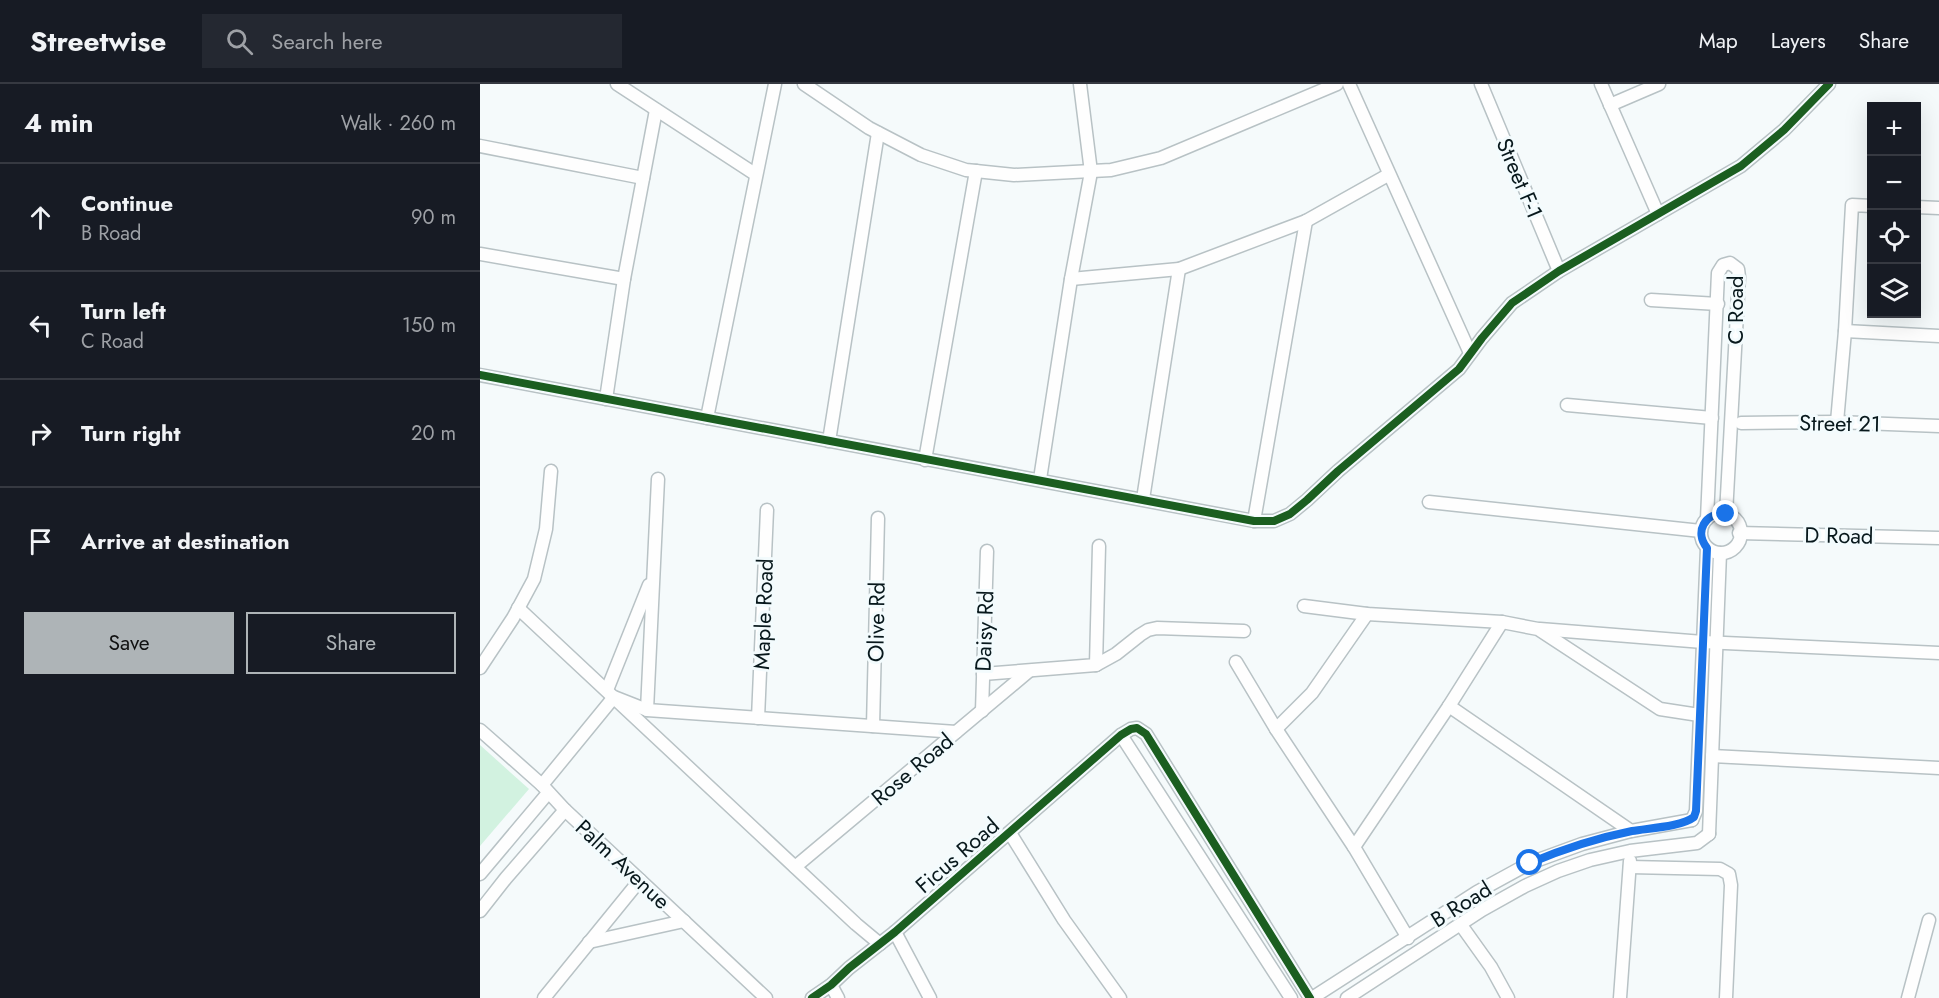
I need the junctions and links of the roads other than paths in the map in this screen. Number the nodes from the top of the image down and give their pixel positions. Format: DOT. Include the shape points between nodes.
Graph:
graph roads {
  1 [pos="616,84"];
  2 [pos="775,84"];
  3 [pos="804,84"];
  4 [pos="1080,84"];
  5 [pos="1337,84"];
  6 [pos="1349,84"];
  7 [pos="1481,84"];
  8 [pos="1602,84"];
  9 [pos="1659,84"];
  10 [pos="1829,84"];
  11 [pos="1610,105"];
  12 [pos="656,110"];
  13 [pos="878,133"];
  14 [pos="480,146"];
  15 [pos="976,171"];
  16 [pos="1091,172"];
  17 [pos="755,174"];
  18 [pos="1388,175"];
  19 [pos="643,178"];
  20 [pos="1867,206"];
  21 [pos="1921,207"];
  22 [pos="1939,208"];
  23 [pos="1658,214"];
  24 [pos="1306,221"];
  25 [pos="480,254"];
  26 [pos="1179,269"];
  27 [pos="1559,271"];
  28 [pos="624,279"];
  29 [pos="1071,279"];
  30 [pos="1651,300"];
  31 [pos="1718,304"];
  32 [pos="1845,331"];
  33 [pos="1939,336"];
  34 [pos="1470,353"];
  35 [pos="480,375"];
  36 [pos="606,399"];
  37 [pos="1567,405"];
  38 [pos="707,418"];
  39 [pos="1712,418"];
  40 [pos="1837,422"];
  41 [pos="1741,423"];
  42 [pos="1939,426"];
  43 [pos="829,441"];
  44 [pos="925,460"];
  45 [pos="551,471"];
  46 [pos="658,479"];
  47 [pos="1040,480"];
  48 [pos="1143,500"];
  49 [pos="1429,502"];
  50 [pos="767,510"];
  51 [pos="1726,514"];
  52 [pos="878,518"];
  53 [pos="1707,519"];
  54 [pos="1254,521"];
  55 [pos="1701,531"];
  56 [pos="1740,533"];
  57 [pos="1939,538"];
  58 [pos="1099,546"];
  59 [pos="1707,548"];
  60 [pos="987,551"];
  61 [pos="1720,553"];
  62 [pos="653,576"];
  63 [pos="1304,606"];
  64 [pos="519,608"];
  65 [pos="1367,614"];
  66 [pos="1502,622"];
  67 [pos="1538,629"];
  68 [pos="1244,631"];
  69 [pos="1703,642"];
  70 [pos="1717,642"];
  71 [pos="1939,652"];
  72 [pos="1236,663"];
  73 [pos="1096,665"];
  74 [pos="480,668"];
  75 [pos="1029,671"];
  76 [pos="983,674"];
  77 [pos="610,694"];
  78 [pos="1449,706"];
  79 [pos="647,710"];
  80 [pos="982,711"];
  81 [pos="1699,715"];
  82 [pos="758,718"];
  83 [pos="873,726"];
  84 [pos="1276,729"];
  85 [pos="480,730"];
  86 [pos="956,732"];
  87 [pos="1121,735"];
  88 [pos="1712,756"];
  89 [pos="1939,768"];
  90 [pos="545,789"];
  91 [pos="565,810"];
  92 [pos="1692,820"];
  93 [pos="1631,831"];
  94 [pos="1010,833"];
  95 [pos="1709,834"];
  96 [pos="1354,847"];
  97 [pos="1630,851"];
  98 [pos="795,867"];
  99 [pos="1630,867"];
  100 [pos="480,874"];
  101 [pos="640,880"];
  102 [pos="480,911"];
  103 [pos="1929,920"];
  104 [pos="684,921"];
  105 [pos="1461,925"];
  106 [pos="895,932"];
  107 [pos="1408,938"];
  108 [pos="589,942"];
  109 [pos="880,944"];
  110 [pos="831,985"];
  111 [pos="544,998"];
  112 [pos="766,998"];
  113 [pos="812,998"];
  114 [pos="838,998"];
  115 [pos="930,998"];
  116 [pos="1120,998"];
  117 [pos="1291,998"];
  118 [pos="1311,998"];
  119 [pos="1347,998"];
  120 [pos="1508,998"];
  121 [pos="1620,998"];
  122 [pos="1726,998"];
  123 [pos="1908,998"];
  1 -- 12 [label="street"];
  2 -- 17 [label="street"];
  3 -- 13 [label="street"];
  4 -- 16 [label="street"];
  5 -- 16 [label="street" via="1161,158"];
  6 -- 18 [label="street"];
  7 -- 27 [label="street, Street F-1"];
  8 -- 11 [label="street"];
  9 -- 11 [label="street"];
  10 -- 23 [label="street" via="1741,166"];
  11 -- 23 [label="street"];
  12 -- 17 [label="street"];
  12 -- 19 [label="street"];
  13 -- 15 [label="street" via="921,154"];
  13 -- 43 [label="street"];
  14 -- 19 [label="street"];
  15 -- 16 [label="street" via="1014,175"];
  15 -- 44 [label="street"];
  16 -- 29 [label="street"];
  17 -- 38 [label="street"];
  18 -- 24 [label="street"];
  18 -- 34 [label="street"];
  19 -- 28 [label="street"];
  20 -- 32 [label="street" via="1852,205"];
  21 -- 22 [label="street"];
  23 -- 27 [label="street"];
  24 -- 26 [label="street"];
  24 -- 54 [label="street"];
  25 -- 28 [label="street"];
  26 -- 29 [label="street"];
  26 -- 48 [label="street"];
  27 -- 34 [label="street" via="1512,303"];
  28 -- 36 [label="street"];
  29 -- 47 [label="street"];
  30 -- 31 [label="street"];
  31 -- 39 [label="street, C Road"];
  31 -- 51 [label="street, C Road" via="1719,270 1732,264 1739,277"];
  32 -- 33 [label="street"];
  32 -- 40 [label="street"];
  34 -- 54 [label="street" via="1459,369 1290,514 1274,521"];
  35 -- 36 [label="street"];
  36 -- 38 [label="street"];
  37 -- 39 [label="street"];
  38 -- 43 [label="street"];
  39 -- 53 [label="street, C Road"];
  40 -- 41 [label="street, Street 21"];
  40 -- 42 [label="street, Street 21"];
  43 -- 44 [label="street"];
  44 -- 47 [label="street"];
  45 -- 64 [label="street" via="546,529 534,579"];
  46 -- 62 [label="street"];
  47 -- 48 [label="street"];
  48 -- 54 [label="street"];
  49 -- 55 [label="street"];
  50 -- 82 [label="street, Maple Road"];
  51 -- 53 [label="street"];
  51 -- 56 [label="street" via="1737,521"];
  52 -- 83 [label="street, Olive Rd"];
  53 -- 55 [label="street"];
  55 -- 59 [label="street"];
  56 -- 57 [label="street, D Road"];
  56 -- 61 [label="street" via="1737,546"];
  58 -- 73 [label="street"];
  59 -- 61 [label="street"];
  59 -- 69 [label="street"];
  60 -- 76 [label="street, Daisy Rd"];
  61 -- 70 [label="street"];
  62 -- 77 [label="street"];
  62 -- 79 [label="street"];
  63 -- 65 [label="street"];
  64 -- 74 [label="street"];
  64 -- 77 [label="street"];
  65 -- 66 [label="street"];
  65 -- 84 [label="street" via="1312,693"];
  66 -- 67 [label="street"];
  66 -- 78 [label="street"];
  67 -- 69 [label="street"];
  67 -- 81 [label="street" via="1660,709"];
  68 -- 73 [label="street" via="1148,630"];
  69 -- 70 [label="street"];
  69 -- 81 [label="street"];
  70 -- 71 [label="street"];
  70 -- 88 [label="street"];
  72 -- 84 [label="street"];
  73 -- 75 [label="street"];
  75 -- 76 [label="street"];
  75 -- 80 [label="street, Rose Road"];
  76 -- 80 [label="street, Daisy Rd"];
  77 -- 79 [label="street"];
  77 -- 90 [label="street"];
  77 -- 98 [label="street"];
  78 -- 93 [label="street"];
  78 -- 96 [label="street"];
  79 -- 82 [label="street"];
  80 -- 86 [label="street, Rose Road"];
  81 -- 92 [label="street" via="1696,811"];
  82 -- 83 [label="street"];
  83 -- 86 [label="street"];
  84 -- 96 [label="street"];
  85 -- 90 [label="street, Palm Avenue"];
  86 -- 98 [label="street, Rose Road"];
  87 -- 94 [label="street, Ficus Road"];
  87 -- 117 [label="street"];
  87 -- 118 [label="street" via="1137,728 1146,734"];
  88 -- 89 [label="street"];
  88 -- 95 [label="street"];
  90 -- 91 [label="street, Palm Avenue"];
  90 -- 100 [label="street"];
  91 -- 101 [label="street, Palm Avenue"];
  91 -- 102 [label="street"];
  92 -- 93 [label="street, B Road"];
  92 -- 95 [label="street"];
  93 -- 107 [label="street, B Road" via="1530,863 1477,892"];
  94 -- 106 [label="street, Ficus Road"];
  94 -- 116 [label="street" via="1064,920"];
  95 -- 97 [label="street, B Road" via="1697,843"];
  96 -- 107 [label="street"];
  97 -- 99 [label="street"];
  97 -- 105 [label="street, B Road" via="1590,860 1540,879"];
  98 -- 109 [label="street"];
  99 -- 121 [label="street"];
  99 -- 122 [label="street" via="1720,869 1729,874"];
  101 -- 104 [label="street, Palm Avenue"];
  101 -- 108 [label="street"];
  103 -- 123 [label="street"];
  104 -- 108 [label="street"];
  104 -- 112 [label="street, Palm Avenue"];
  105 -- 119 [label="street, B Road"];
  105 -- 120 [label="street"];
  106 -- 109 [label="street, Ficus Road"];
  106 -- 115 [label="street"];
  107 -- 118 [label="street, B Road"];
  108 -- 111 [label="street"];
  109 -- 110 [label="street, Ficus Road"];
  110 -- 113 [label="street, Ficus Road"];
  110 -- 114 [label="street"];
}
